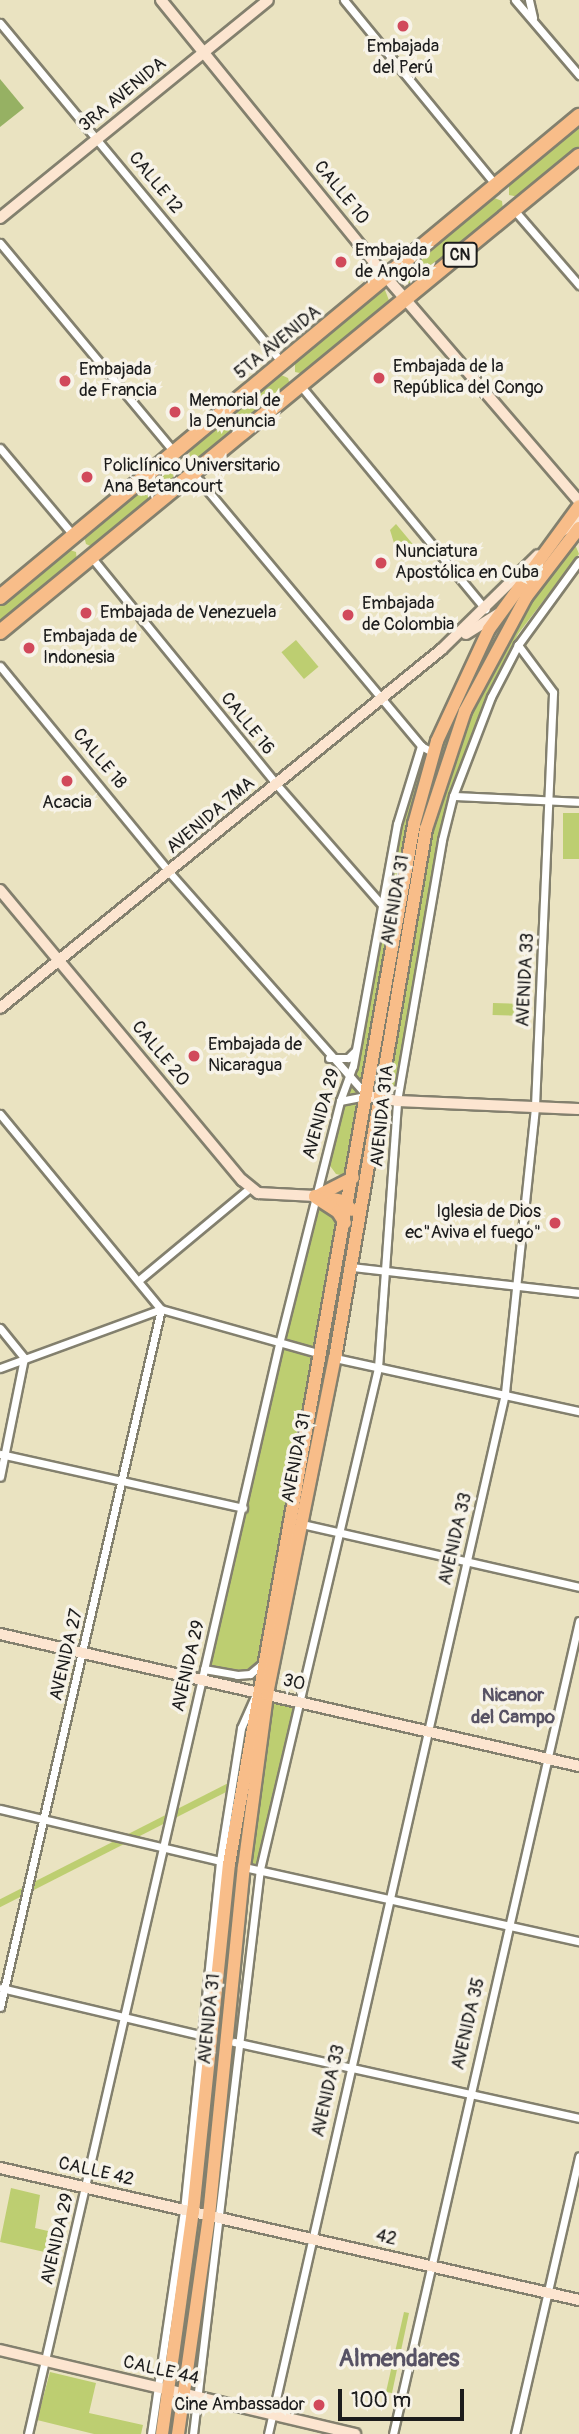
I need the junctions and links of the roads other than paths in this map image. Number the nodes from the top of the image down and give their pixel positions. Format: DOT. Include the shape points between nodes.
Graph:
graph roads {
  1 [pos="161,0"];
  2 [pos="268,0"];
  3 [pos="344,0"];
  4 [pos="515,0"];
  5 [pos="528,0"];
  6 [pos="0,23"];
  7 [pos="546,36"];
  8 [pos="204,51"];
  9 [pos="579,75"];
  10 [pos="579,116"];
  11 [pos="98,138"];
  12 [pos="579,156"];
  13 [pos="496,186"];
  14 [pos="515,211"];
  15 [pos="0,218"];
  16 [pos="0,243"];
  17 [pos="387,278"];
  18 [pos="579,285"];
  19 [pos="405,299"];
  20 [pos="283,364"];
  21 [pos="300,385"];
  22 [pos="0,448"];
  23 [pos="175,452"];
  24 [pos="192,473"];
  25 [pos="579,504"];
  26 [pos="579,520"];
  27 [pos="579,528"];
  28 [pos="74,536"];
  29 [pos="556,536"];
  30 [pos="92,558"];
  31 [pos="579,561"];
  32 [pos="0,597"];
  33 [pos="526,597"];
  34 [pos="485,609"];
  35 [pos="501,612"];
  36 [pos="0,632"];
  37 [pos="518,645"];
  38 [pos="442,649"];
  39 [pos="0,666"];
  40 [pos="382,698"];
  41 [pos="421,746"];
  42 [pos="434,753"];
  43 [pos="277,785"];
  44 [pos="453,796"];
  45 [pos="550,801"];
  46 [pos="579,802"];
  47 [pos="170,873"];
  48 [pos="0,890"];
  49 [pos="383,906"];
  50 [pos="59,960"];
  51 [pos="0,1008"];
  52 [pos="356,1050"];
  53 [pos="329,1058"];
  54 [pos="347,1078"];
  55 [pos="373,1097"];
  56 [pos="340,1101"];
  57 [pos="397,1101"];
  58 [pos="535,1106"];
  59 [pos="579,1109"];
  60 [pos="0,1114"];
  61 [pos="353,1178"];
  62 [pos="250,1188"];
  63 [pos="315,1196"];
  64 [pos="348,1205"];
  65 [pos="352,1224"];
  66 [pos="352,1267"];
  67 [pos="386,1272"];
  68 [pos="139,1280"];
  69 [pos="519,1285"];
  70 [pos="579,1293"];
  71 [pos="161,1309"];
  72 [pos="0,1328"];
  73 [pos="279,1344"];
  74 [pos="322,1354"];
  75 [pos="24,1358"];
  76 [pos="335,1358"];
  77 [pos="0,1368"];
  78 [pos="378,1368"];
  79 [pos="505,1393"];
  80 [pos="579,1411"];
  81 [pos="3,1454"];
  82 [pos="0,1477"];
  83 [pos="123,1479"];
  84 [pos="243,1508"];
  85 [pos="302,1524"];
  86 [pos="338,1532"];
  87 [pos="468,1562"];
  88 [pos="579,1587"];
  89 [pos="579,1621"];
  90 [pos="0,1634"];
  91 [pos="84,1653"];
  92 [pos="262,1664"];
  93 [pos="203,1674"];
  94 [pos="262,1693"];
  95 [pos="302,1703"];
  96 [pos="426,1731"];
  97 [pos="547,1759"];
  98 [pos="579,1766"];
  99 [pos="0,1809"];
  100 [pos="44,1819"];
  101 [pos="162,1848"];
  102 [pos="225,1862"];
  103 [pos="244,1867"];
  104 [pos="260,1870"];
  105 [pos="388,1898"];
  106 [pos="508,1924"];
  107 [pos="579,1941"];
  108 [pos="2,1989"];
  109 [pos="0,2007"];
  110 [pos="125,2017"];
  111 [pos="207,2036"];
  112 [pos="232,2042"];
  113 [pos="351,2065"];
  114 [pos="470,2093"];
  115 [pos="579,2118"];
  116 [pos="579,2156"];
  117 [pos="0,2168"];
  118 [pos="86,2188"];
  119 [pos="189,2211"];
  120 [pos="215,2217"];
  121 [pos="312,2240"];
  122 [pos="429,2266"];
  123 [pos="549,2293"];
  124 [pos="579,2300"];
  125 [pos="0,2350"];
  126 [pos="45,2361"];
  127 [pos="165,2390"];
  128 [pos="185,2395"];
  129 [pos="200,2398"];
  130 [pos="272,2415"];
  131 [pos="27,2434"];
  132 [pos="151,2434"];
  133 [pos="162,2434"];
  134 [pos="178,2434"];
  135 [pos="193,2434"];
  136 [pos="268,2434"];
  137 [pos="355,2434"];
  138 [pos="393,2434"];
  139 [pos="515,2434"];
  1 -- 8 [label="main road, CALLE 10"];
  2 -- 8 [label="main road, 3RA AVENIDA"];
  3 -- 13 [label="street"];
  4 -- 7 [label="street"];
  5 -- 7 [label="street" via="533,18"];
  6 -- 11 [label="street, CALLE 12"];
  7 -- 9 [label="street"];
  8 -- 11 [label="main road, 3RA AVENIDA"];
  8 -- 17 [label="main road, CALLE 10"];
  10 -- 13 [label="highway, 5TA AVENIDA / CN"];
  11 -- 15 [label="main road, 3RA AVENIDA"];
  11 -- 20 [label="street, CALLE 12"];
  12 -- 14 [label="highway, CN"];
  13 -- 17 [label="highway, 5TA AVENIDA / CN"];
  14 -- 18 [label="street"];
  14 -- 19 [label="highway, CN"];
  16 -- 23 [label="street"];
  17 -- 19 [label="main road, CALLE 10"];
  17 -- 20 [label="highway, 5TA AVENIDA / CN"];
  19 -- 21 [label="highway, CN"];
  19 -- 25 [label="main road, CALLE 10"];
  20 -- 23 [label="highway, 5TA AVENIDA / CN"];
  21 -- 24 [label="highway, CN"];
  21 -- 34 [label="street"];
  22 -- 28 [label="street"];
  23 -- 28 [label="highway, 5TA AVENIDA / CN"];
  24 -- 30 [label="highway, CN"];
  24 -- 40 [label="street"];
  25 -- 29 [label="main road, AVENIDA 31"];
  26 -- 29 [label="main road, AVENIDA 31"];
  27 -- 33 [label="main road, AVENIDA 31"];
  28 -- 32 [label="highway, 5TA AVENIDA / CN"];
  29 -- 34 [label="main road, AVENIDA 7MA"];
  29 -- 35 [label="main road, AVENIDA 31"];
  30 -- 36 [label="highway, CN"];
  30 -- 43 [label="street, CALLE 16"];
  31 -- 37 [label="street, AVENIDA 31A"];
  33 -- 35 [label="main road, AVENIDA 7MA"];
  33 -- 55 [label="main road, AVENIDA 31" via="465,711 445,765 426,829"];
  34 -- 38 [label="main road, AVENIDA 7MA"];
  35 -- 38 [label="main road, AVENIDA 7MA"];
  35 -- 42 [label="main road, AVENIDA 31" via="454,698"];
  37 -- 44 [label="street, AVENIDA 31A" via="491,697"];
  37 -- 45 [label="street, AVENIDA 33" via="553,692"];
  38 -- 40 [label="main road, AVENIDA 7MA"];
  39 -- 47 [label="street, CALLE 18"];
  40 -- 41 [label="street"];
  40 -- 43 [label="main road, AVENIDA 7MA"];
  41 -- 42 [label="street"];
  41 -- 49 [label="street, AVENIDA 29" via="397,824"];
  42 -- 55 [label="main road, AVENIDA 31" via="414,824"];
  43 -- 47 [label="main road, AVENIDA 7MA"];
  43 -- 49 [label="street, CALLE 16"];
  44 -- 45 [label="street"];
  44 -- 57 [label="street, AVENIDA 31A"];
  45 -- 46 [label="street"];
  45 -- 58 [label="street, AVENIDA 33"];
  47 -- 50 [label="main road, AVENIDA 7MA"];
  47 -- 53 [label="street, CALLE 18"];
  48 -- 50 [label="main road, CALLE 20"];
  49 -- 52 [label="street, AVENIDA 29"];
  50 -- 51 [label="main road, AVENIDA 7MA"];
  50 -- 62 [label="main road, CALLE 20"];
  52 -- 53 [label="street" via="348,1058"];
  52 -- 54 [label="street, AVENIDA 29"];
  53 -- 54 [label="street, CALLE 18"];
  54 -- 55 [label="street"];
  54 -- 56 [label="street, AVENIDA 29"];
  55 -- 56 [label="street"];
  55 -- 57 [label="main road"];
  55 -- 61 [label="main road, AVENIDA 31"];
  55 -- 65 [label="main road, AVENIDA 31"];
  56 -- 63 [label="street, AVENIDA 29"];
  57 -- 58 [label="main road"];
  57 -- 67 [label="street, AVENIDA 31A"];
  58 -- 59 [label="main road"];
  58 -- 69 [label="street, AVENIDA 33"];
  60 -- 68 [label="street"];
  61 -- 63 [label="main road"];
  61 -- 64 [label="main road, AVENIDA 31"];
  62 -- 63 [label="main road" via="270,1195"];
  62 -- 68 [label="street"];
  63 -- 64 [label="main road"];
  63 -- 65 [label="main road"];
  63 -- 73 [label="street, AVENIDA 29"];
  64 -- 65 [label="main road, AVENIDA 31"];
  65 -- 66 [label="main road, AVENIDA 31"];
  65 -- 74 [label="main road, AVENIDA 31"];
  66 -- 67 [label="street"];
  66 -- 76 [label="main road, AVENIDA 31"];
  67 -- 69 [label="street"];
  67 -- 78 [label="street, AVENIDA 31A"];
  68 -- 71 [label="street"];
  69 -- 70 [label="street"];
  69 -- 79 [label="street, AVENIDA 33"];
  71 -- 73 [label="street"];
  71 -- 75 [label="street"];
  71 -- 83 [label="street, AVENIDA 27"];
  72 -- 75 [label="street"];
  73 -- 74 [label="street"];
  73 -- 84 [label="street, AVENIDA 29"];
  74 -- 92 [label="main road, AVENIDA 31"];
  75 -- 77 [label="street"];
  75 -- 81 [label="street"];
  76 -- 78 [label="street"];
  76 -- 85 [label="main road, AVENIDA 31"];
  78 -- 79 [label="street"];
  78 -- 86 [label="street, AVENIDA 31A"];
  79 -- 80 [label="street"];
  79 -- 87 [label="street, AVENIDA 33"];
  81 -- 82 [label="street"];
  81 -- 83 [label="street"];
  83 -- 84 [label="street"];
  83 -- 91 [label="street, AVENIDA 27"];
  84 -- 93 [label="street, AVENIDA 29"];
  85 -- 86 [label="street"];
  85 -- 94 [label="main road, AVENIDA 31"];
  86 -- 87 [label="street"];
  86 -- 95 [label="street, AVENIDA 31A"];
  87 -- 88 [label="street"];
  87 -- 96 [label="street, AVENIDA 33"];
  89 -- 97 [label="street, AVENIDA 35"];
  90 -- 91 [label="main road, 30"];
  91 -- 93 [label="main road, 30"];
  91 -- 100 [label="street, AVENIDA 27"];
  92 -- 93 [label="street" via="250,1674"];
  92 -- 94 [label="main road, AVENIDA 31"];
  93 -- 94 [label="main road, 30"];
  93 -- 101 [label="street, AVENIDA 29"];
  94 -- 95 [label="main road, 30"];
  94 -- 102 [label="main road, AVENIDA 31"];
  94 -- 103 [label="main road, AVENIDA 31"];
  95 -- 96 [label="main road, 30"];
  95 -- 104 [label="street, AVENIDA 31"];
  96 -- 97 [label="main road, 30"];
  96 -- 105 [label="street, AVENIDA 33"];
  97 -- 98 [label="main road, 30"];
  97 -- 106 [label="street, AVENIDA 35"];
  99 -- 100 [label="street"];
  100 -- 101 [label="street"];
  100 -- 108 [label="street, AVENIDA 27"];
  101 -- 102 [label="street"];
  101 -- 110 [label="street, AVENIDA 29"];
  102 -- 111 [label="main road, AVENIDA 31"];
  103 -- 104 [label="street"];
  103 -- 112 [label="main road, AVENIDA 31"];
  104 -- 105 [label="street"];
  104 -- 112 [label="street, AVENIDA 31"];
  105 -- 106 [label="street"];
  105 -- 113 [label="street, AVENIDA 33"];
  106 -- 107 [label="street"];
  106 -- 114 [label="street, AVENIDA 35"];
  108 -- 109 [label="street, AVENIDA 27"];
  108 -- 110 [label="street"];
  110 -- 111 [label="street"];
  110 -- 118 [label="street, AVENIDA 29"];
  111 -- 119 [label="main road, AVENIDA 31"];
  112 -- 113 [label="street"];
  112 -- 120 [label="main road, AVENIDA 31"];
  113 -- 114 [label="street"];
  113 -- 121 [label="street, AVENIDA 33"];
  114 -- 115 [label="street"];
  114 -- 122 [label="street, AVENIDA 35"];
  116 -- 123 [label="street"];
  117 -- 118 [label="main road, CALLE 42"];
  118 -- 119 [label="main road, CALLE 42"];
  118 -- 126 [label="street, AVENIDA 29"];
  119 -- 120 [label="main road, 42"];
  119 -- 127 [label="main road, AVENIDA 31"];
  120 -- 121 [label="main road, 42"];
  120 -- 128 [label="main road, AVENIDA 31"];
  120 -- 129 [label="street, AVENIDA 31"];
  121 -- 122 [label="main road, 42"];
  121 -- 130 [label="street, AVENIDA 33"];
  122 -- 123 [label="main road, 42"];
  122 -- 138 [label="street, AVENIDA 35"];
  123 -- 124 [label="main road, 42"];
  123 -- 139 [label="street"];
  125 -- 126 [label="main road, CALLE 44"];
  126 -- 127 [label="main road, CALLE 44"];
  126 -- 131 [label="street, AVENIDA 29"];
  127 -- 128 [label="main road, CALLE 44"];
  127 -- 132 [label="street, AVENIDA 31"];
  127 -- 133 [label="main road, AVENIDA 31"];
  128 -- 129 [label="main road, CALLE 44"];
  128 -- 134 [label="main road, AVENIDA 31"];
  129 -- 130 [label="main road, CALLE 44"];
  129 -- 135 [label="street, AVENIDA 31"];
  130 -- 136 [label="street, AVENIDA 33"];
  130 -- 137 [label="main road, CALLE 44"];
}
